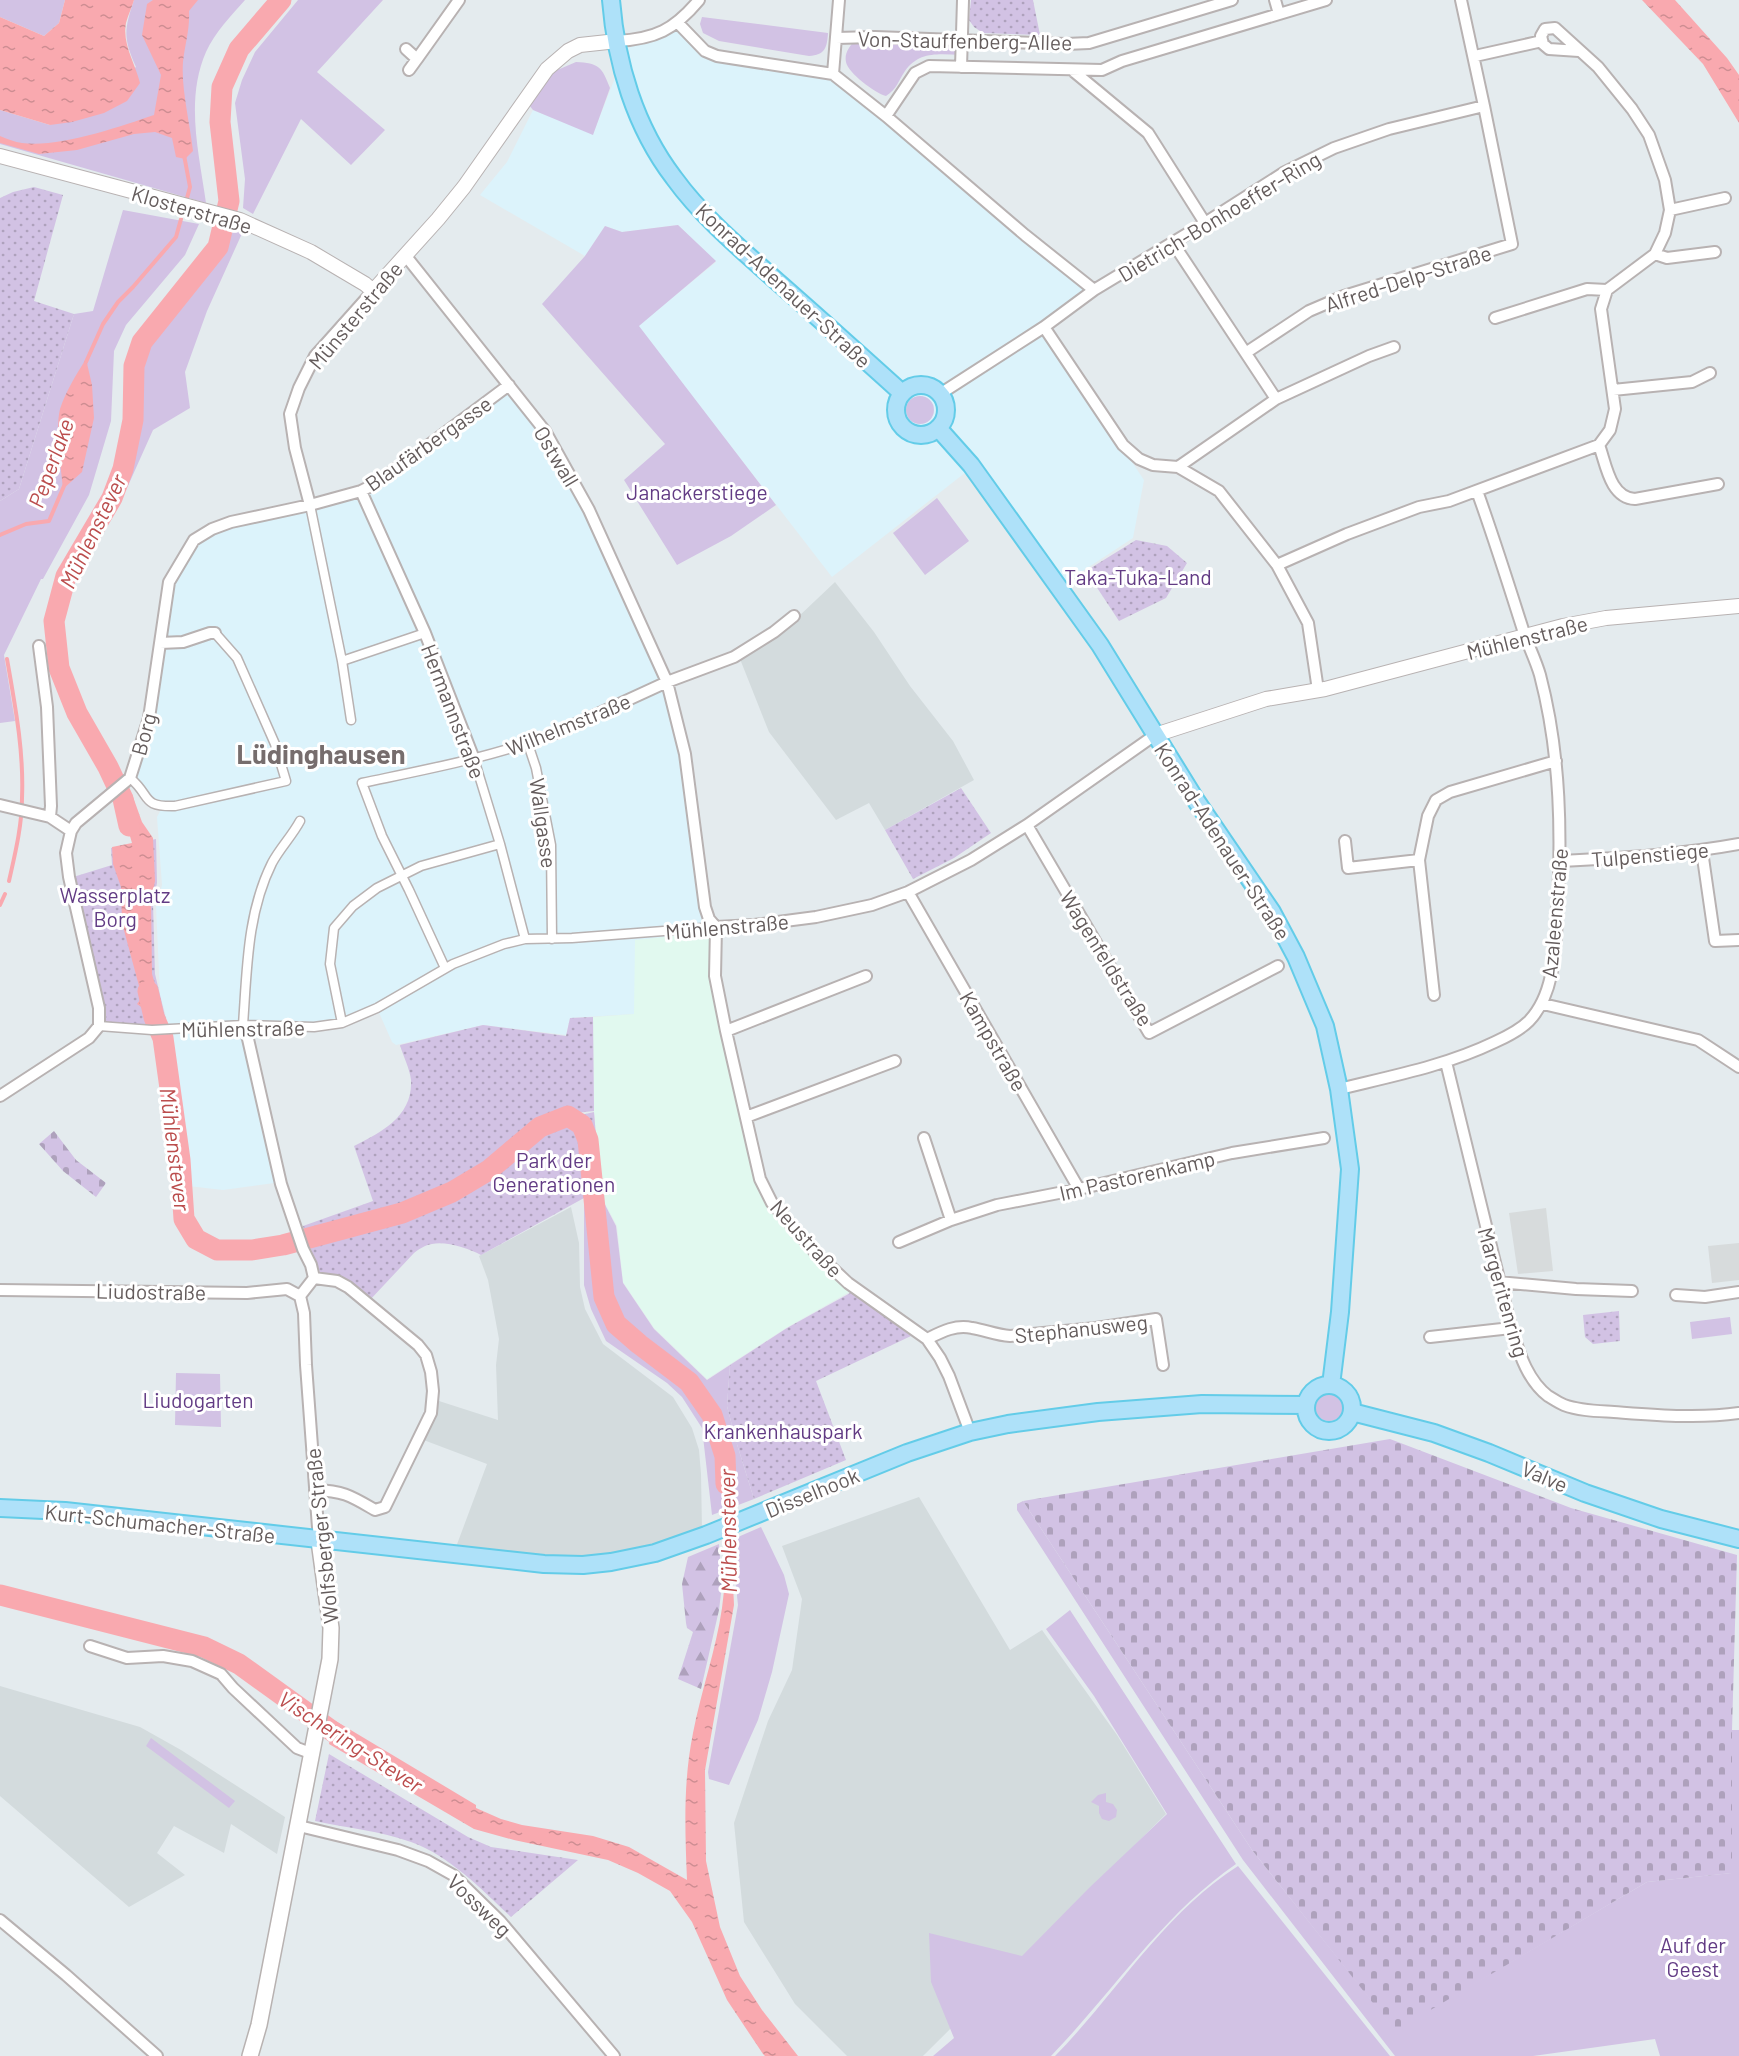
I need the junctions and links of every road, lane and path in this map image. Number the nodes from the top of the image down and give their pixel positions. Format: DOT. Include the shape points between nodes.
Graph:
graph roads {
  1 [pos="459,0"];
  2 [pos="611,0"];
  3 [pos="699,0"];
  4 [pos="839,0"];
  5 [pos="963,0"];
  6 [pos="1232,0"];
  7 [pos="1275,0"];
  8 [pos="1326,0"];
  9 [pos="1461,0"];
  10 [pos="1280,14"];
  11 [pos="677,22"];
  12 [pos="836,38"];
  13 [pos="961,40"];
  14 [pos="616,41"];
  15 [pos="1542,41"];
  16 [pos="406,49"];
  17 [pos="1579,51"];
  18 [pos="1475,56"];
  19 [pos="417,59"];
  20 [pos="961,67"];
  21 [pos="409,70"];
  22 [pos="1072,70"];
  23 [pos="833,74"];
  24 [pos="1484,106"];
  25 [pos="886,116"];
  26 [pos="0,156"];
  27 [pos="1725,198"];
  28 [pos="1670,210"];
  29 [pos="1205,223"];
  30 [pos="1173,243"];
  31 [pos="1715,252"];
  32 [pos="1654,254"];
  33 [pos="405,255"];
  34 [pos="1094,290"];
  35 [pos="1607,290"];
  36 [pos="373,291"];
  37 [pos="1495,318"];
  38 [pos="1044,327"];
  39 [pos="1394,347"];
  40 [pos="1247,352"];
  41 [pos="1710,373"];
  42 [pos="509,385"];
  43 [pos="1613,390"];
  44 [pos="902,393"];
  45 [pos="940,394"];
  46 [pos="1276,399"];
  47 [pos="938,428"];
  48 [pos="1599,445"];
  49 [pos="1178,467"];
  50 [pos="1718,484"];
  51 [pos="361,491"];
  52 [pos="1477,491"];
  53 [pos="310,505"];
  54 [pos="1277,565"];
  55 [pos="1739,606"];
  56 [pos="794,616"];
  57 [pos="215,633"];
  58 [pos="425,633"];
  59 [pos="1525,636"];
  60 [pos="160,642"];
  61 [pos="39,646"];
  62 [pos="342,661"];
  63 [pos="667,682"];
  64 [pos="1318,690"];
  65 [pos="351,720"];
  66 [pos="556,733"];
  67 [pos="1155,735"];
  68 [pos="528,744"];
  69 [pos="474,759"];
  70 [pos="1556,760"];
  71 [pos="128,780"];
  72 [pos="3,806"];
  73 [pos="50,817"];
  74 [pos="300,821"];
  75 [pos="1027,825"];
  76 [pos="70,831"];
  77 [pos="1345,841"];
  78 [pos="500,844"];
  79 [pos="1739,844"];
  80 [pos="1702,851"];
  81 [pos="1419,860"];
  82 [pos="1561,861"];
  83 [pos="401,875"];
  84 [pos="908,892"];
  85 [pos="716,927"];
  86 [pos="525,939"];
  87 [pos="552,939"];
  88 [pos="1739,940"];
  89 [pos="1278,966"];
  90 [pos="445,968"];
  91 [pos="866,976"];
  92 [pos="1434,995"];
  93 [pos="1543,1004"];
  94 [pos="342,1023"];
  95 [pos="243,1025"];
  96 [pos="99,1026"];
  97 [pos="726,1031"];
  98 [pos="895,1061"];
  99 [pos="1446,1062"];
  100 [pos="1739,1067"];
  101 [pos="1339,1089"];
  102 [pos="0,1096"];
  103 [pos="746,1117"];
  104 [pos="924,1138"];
  105 [pos="1324,1138"];
  106 [pos="1079,1189"];
  107 [pos="951,1220"];
  108 [pos="899,1242"];
  109 [pos="314,1278"];
  110 [pos="1498,1282"];
  111 [pos="0,1290"];
  112 [pos="1632,1292"];
  113 [pos="1739,1292"];
  114 [pos="1676,1295"];
  115 [pos="300,1296"];
  116 [pos="1511,1328"];
  117 [pos="1430,1337"];
  118 [pos="927,1339"];
  119 [pos="1163,1365"];
  120 [pos="1331,1385"];
  121 [pos="1306,1405"];
  122 [pos="1352,1412"];
  123 [pos="1739,1413"];
  124 [pos="970,1432"];
  125 [pos="315,1490"];
  126 [pos="0,1508"];
  127 [pos="1739,1539"];
  128 [pos="319,1540"];
  129 [pos="90,1646"];
  130 [pos="314,1749"];
  131 [pos="298,1826"];
  132 [pos="0,1920"];
  133 [pos="157,2056"];
  134 [pos="250,2056"];
  135 [pos="614,2056"];
  1 -- 19 [label="street"];
  2 -- 14 [label="main road"];
  3 -- 11 [label="street"];
  4 -- 12 [label="street"];
  5 -- 13 [label="street"];
  6 -- 13 [label="street, Von-Stauffenberg-Allee" via="1089,43"];
  7 -- 10 [label="street"];
  8 -- 10 [label="street, Von-Stauffenberg-Allee"];
  9 -- 18 [label="street"];
  10 -- 22 [label="street, Von-Stauffenberg-Allee" via="1102,70"];
  11 -- 14 [label="street" via="650,37"];
  11 -- 23 [label="street, Dietrich-Bonhoeffer-Ring" via="705,51 717,56"];
  12 -- 13 [label="street, Von-Stauffenberg-Allee"];
  12 -- 23 [label="street"];
  13 -- 20 [label="street"];
  14 -- 33 [label="street, Münsterstraße" via="580,45 547,69 464,187"];
  14 -- 44 [label="main road, Konrad-Adenauer-Straße" via="637,113 673,178 750,258"];
  15 -- 17 [label="street" via="1549,50"];
  15 -- 17 [label="street" via="1545,29 1555,27"];
  15 -- 18 [label="street"];
  16 -- 19 [label="street"];
  17 -- 28 [label="street" via="1598,67 1649,135 1665,180"];
  18 -- 24 [label="street"];
  19 -- 21 [label="street"];
  20 -- 22 [label="street, Von-Stauffenberg-Allee"];
  20 -- 25 [label="street, Von-Stauffenberg-Allee" via="929,66 915,73"];
  22 -- 29 [label="street" via="1148,133"];
  23 -- 25 [label="street, Dietrich-Bonhoeffer-Ring"];
  24 -- 29 [label="street, Dietrich-Bonhoeffer-Ring" via="1389,129 1334,148 1284,172"];
  24 -- 40 [label="street, Alfred-Delp-Straße" via="1512,244 1344,296 1309,311"];
  25 -- 34 [label="street, Dietrich-Bonhoeffer-Ring"];
  26 -- 36 [label="street, Klosterstraße" via="240,220 311,252"];
  27 -- 28 [label="street"];
  28 -- 32 [label="street"];
  29 -- 30 [label="street, Dietrich-Bonhoeffer-Ring"];
  30 -- 34 [label="street, Dietrich-Bonhoeffer-Ring"];
  30 -- 40 [label="street"];
  31 -- 32 [label="street" via="1667,258"];
  32 -- 35 [label="street"];
  33 -- 36 [label="street, Münsterstraße"];
  33 -- 42 [label="street, Ostwall"];
  34 -- 38 [label="street, Dietrich-Bonhoeffer-Ring"];
  35 -- 37 [label="street" via="1587,289"];
  35 -- 43 [label="street" via="1601,309"];
  36 -- 53 [label="street, Münsterstraße" via="315,356 290,414"];
  38 -- 45 [label="street, Dietrich-Bonhoeffer-Ring"];
  38 -- 49 [label="street" via="1123,445 1153,465"];
  39 -- 46 [label="street"];
  40 -- 46 [label="street"];
  41 -- 43 [label="street" via="1692,382"];
  42 -- 51 [label="street, Blaufärbergasse"];
  42 -- 63 [label="street, Ostwall" via="545,431 589,510"];
  43 -- 48 [label="street" via="1615,409 1610,430"];
  44 -- 45 [label="main road" via="918,385"];
  44 -- 47 [label="main road" via="896,410 903,428 920,435"];
  45 -- 47 [label="main road" via="946,411"];
  46 -- 49 [label="street"];
  47 -- 67 [label="main road, Konrad-Adenauer-Straße" via="971,465 1072,604"];
  48 -- 50 [label="street" via="1614,488 1627,499"];
  48 -- 52 [label="street"];
  49 -- 54 [label="street" via="1219,491"];
  51 -- 53 [label="street, Blaufärbergasse"];
  51 -- 58 [label="street, Hermannstraße"];
  52 -- 54 [label="street" via="1419,507"];
  52 -- 59 [label="street, Azaleenstraße"];
  53 -- 60 [label="street, Borg" via="231,522 194,540 169,582"];
  53 -- 62 [label="street, Münsterstraße"];
  54 -- 64 [label="street" via="1308,623"];
  55 -- 59 [label="street, Mühlenstraße" via="1606,618"];
  56 -- 63 [label="street" via="734,657"];
  57 -- 60 [label="street" via="183,642"];
  57 -- 71 [label="street" via="237,658 275,744 286,781 160,806 151,804"];
  58 -- 62 [label="street"];
  58 -- 69 [label="street, Hermannstraße"];
  59 -- 64 [label="street, Mühlenstraße"];
  59 -- 70 [label="street, Azaleenstraße" via="1540,675"];
  60 -- 71 [label="street, Borg" via="149,718"];
  61 -- 73 [label="street" via="47,707"];
  62 -- 65 [label="street, Münsterstraße"];
  63 -- 66 [label="street, Wilhelmstraße"];
  63 -- 85 [label="street, Ostwall" via="685,754 705,907"];
  64 -- 67 [label="street, Mühlenstraße" via="1266,699"];
  66 -- 68 [label="street, Wilhelmstraße"];
  67 -- 75 [label="street, Mühlenstraße"];
  67 -- 101 [label="main road, Konrad-Adenauer-Straße" via="1251,878 1291,948 1325,1026"];
  68 -- 69 [label="street, Wilhelmstraße"];
  68 -- 87 [label="street, Wallgasse" via="551,844"];
  69 -- 78 [label="street, Hermannstraße"];
  69 -- 83 [label="street, Wilhelmstraße" via="362,783"];
  70 -- 81 [label="street" via="1450,792 1436,800 1428,816"];
  70 -- 82 [label="street, Azaleenstraße"];
  71 -- 76 [label="street, Borg"];
  72 -- 73 [label="street"];
  73 -- 76 [label="street"];
  74 -- 95 [label="street" via="273,862 257,900"];
  75 -- 84 [label="street, Mühlenstraße"];
  75 -- 89 [label="street, Wagenfeldstraße" via="1149,1033"];
  76 -- 96 [label="street" via="66,853 69,877 99,1008"];
  77 -- 81 [label="street" via="1348,867"];
  78 -- 83 [label="street"];
  78 -- 86 [label="street, Hermannstraße"];
  79 -- 80 [label="street, Tulpenstiege"];
  80 -- 82 [label="street, Tulpenstiege"];
  80 -- 88 [label="street" via="1714,941"];
  81 -- 92 [label="street"];
  82 -- 93 [label="street, Azaleenstraße" via="1550,979"];
  83 -- 90 [label="street"];
  83 -- 94 [label="street" via="360,900 334,928 330,964"];
  84 -- 85 [label="street, Mühlenstraße" via="872,905 816,917"];
  84 -- 106 [label="street, Kampstraße"];
  85 -- 87 [label="street, Mühlenstraße"];
  85 -- 97 [label="street, Neustraße" via="715,976"];
  86 -- 87 [label="street, Mühlenstraße"];
  86 -- 90 [label="street, Mühlenstraße"];
  90 -- 94 [label="street, Mühlenstraße" via="377,1008"];
  91 -- 97 [label="street"];
  93 -- 99 [label="street, Azaleenstraße" via="1517,1030"];
  93 -- 100 [label="street" via="1698,1040"];
  94 -- 95 [label="street, Mühlenstraße"];
  95 -- 96 [label="street, Mühlenstraße" via="152,1030"];
  95 -- 109 [label="street" via="281,1184"];
  96 -- 102 [label="street" via="89,1038"];
  97 -- 103 [label="street, Neustraße"];
  98 -- 103 [label="street"];
  99 -- 101 [label="street, Azaleenstraße"];
  99 -- 110 [label="street, Margeritenring"];
  101 -- 120 [label="main road, Konrad-Adenauer-Straße" via="1350,1169"];
  103 -- 118 [label="street, Neustraße" via="760,1179 772,1203 848,1284"];
  104 -- 107 [label="street"];
  105 -- 106 [label="street, Im Pastorenkamp" via="1232,1153"];
  106 -- 107 [label="street, Im Pastorenkamp" via="997,1205"];
  107 -- 108 [label="street, Im Pastorenkamp"];
  109 -- 115 [label="street"];
  109 -- 125 [label="street" via="348,1287 418,1345 431,1372 432,1401 432,1413 385,1508 375,1510 336,1490"];
  110 -- 112 [label="street"];
  110 -- 116 [label="street, Margeritenring"];
  111 -- 115 [label="street, Liudostraße" via="247,1293 287,1289"];
  113 -- 114 [label="street" via="1705,1297"];
  115 -- 125 [label="street, Wolfsberger Straße"];
  116 -- 117 [label="street"];
  116 -- 123 [label="street, Margeritenring" via="1531,1377 1563,1405 1641,1414"];
  118 -- 119 [label="street, Stephanusweg" via="944,1330 963,1327 1010,1336 1156,1319"];
  118 -- 124 [label="street, Neustraße" via="949,1376"];
  120 -- 121 [label="main road" via="1312,1392"];
  120 -- 122 [label="main road" via="1345,1391"];
  121 -- 122 [label="main road" via="1311,1422 1326,1430 1345,1424"];
  121 -- 124 [label="main road, Disselhook" via="1202,1404 1098,1412"];
  122 -- 127 [label="main road, Valve" via="1434,1433 1585,1493 1661,1519"];
  124 -- 128 [label="main road, Disselhook" via="907,1453 656,1553 611,1562 544,1564"];
  125 -- 128 [label="street, Wolfsberger Straße"];
  126 -- 128 [label="main road, Kurt-Schumacher-Straße" via="121,1517"];
  128 -- 130 [label="main road, Wolfsberger Straße" via="331,1628 330,1659"];
  129 -- 130 [label="street" via="127,1658 163,1656 192,1661 220,1674 297,1748"];
  130 -- 131 [label="main road, Wolfsberger Straße"];
  131 -- 134 [label="main road, Wolfsberger Straße"];
  131 -- 135 [label="street, Vossweg" via="398,1850 453,1875 500,1921"];
  132 -- 133 [label="street"];
}
